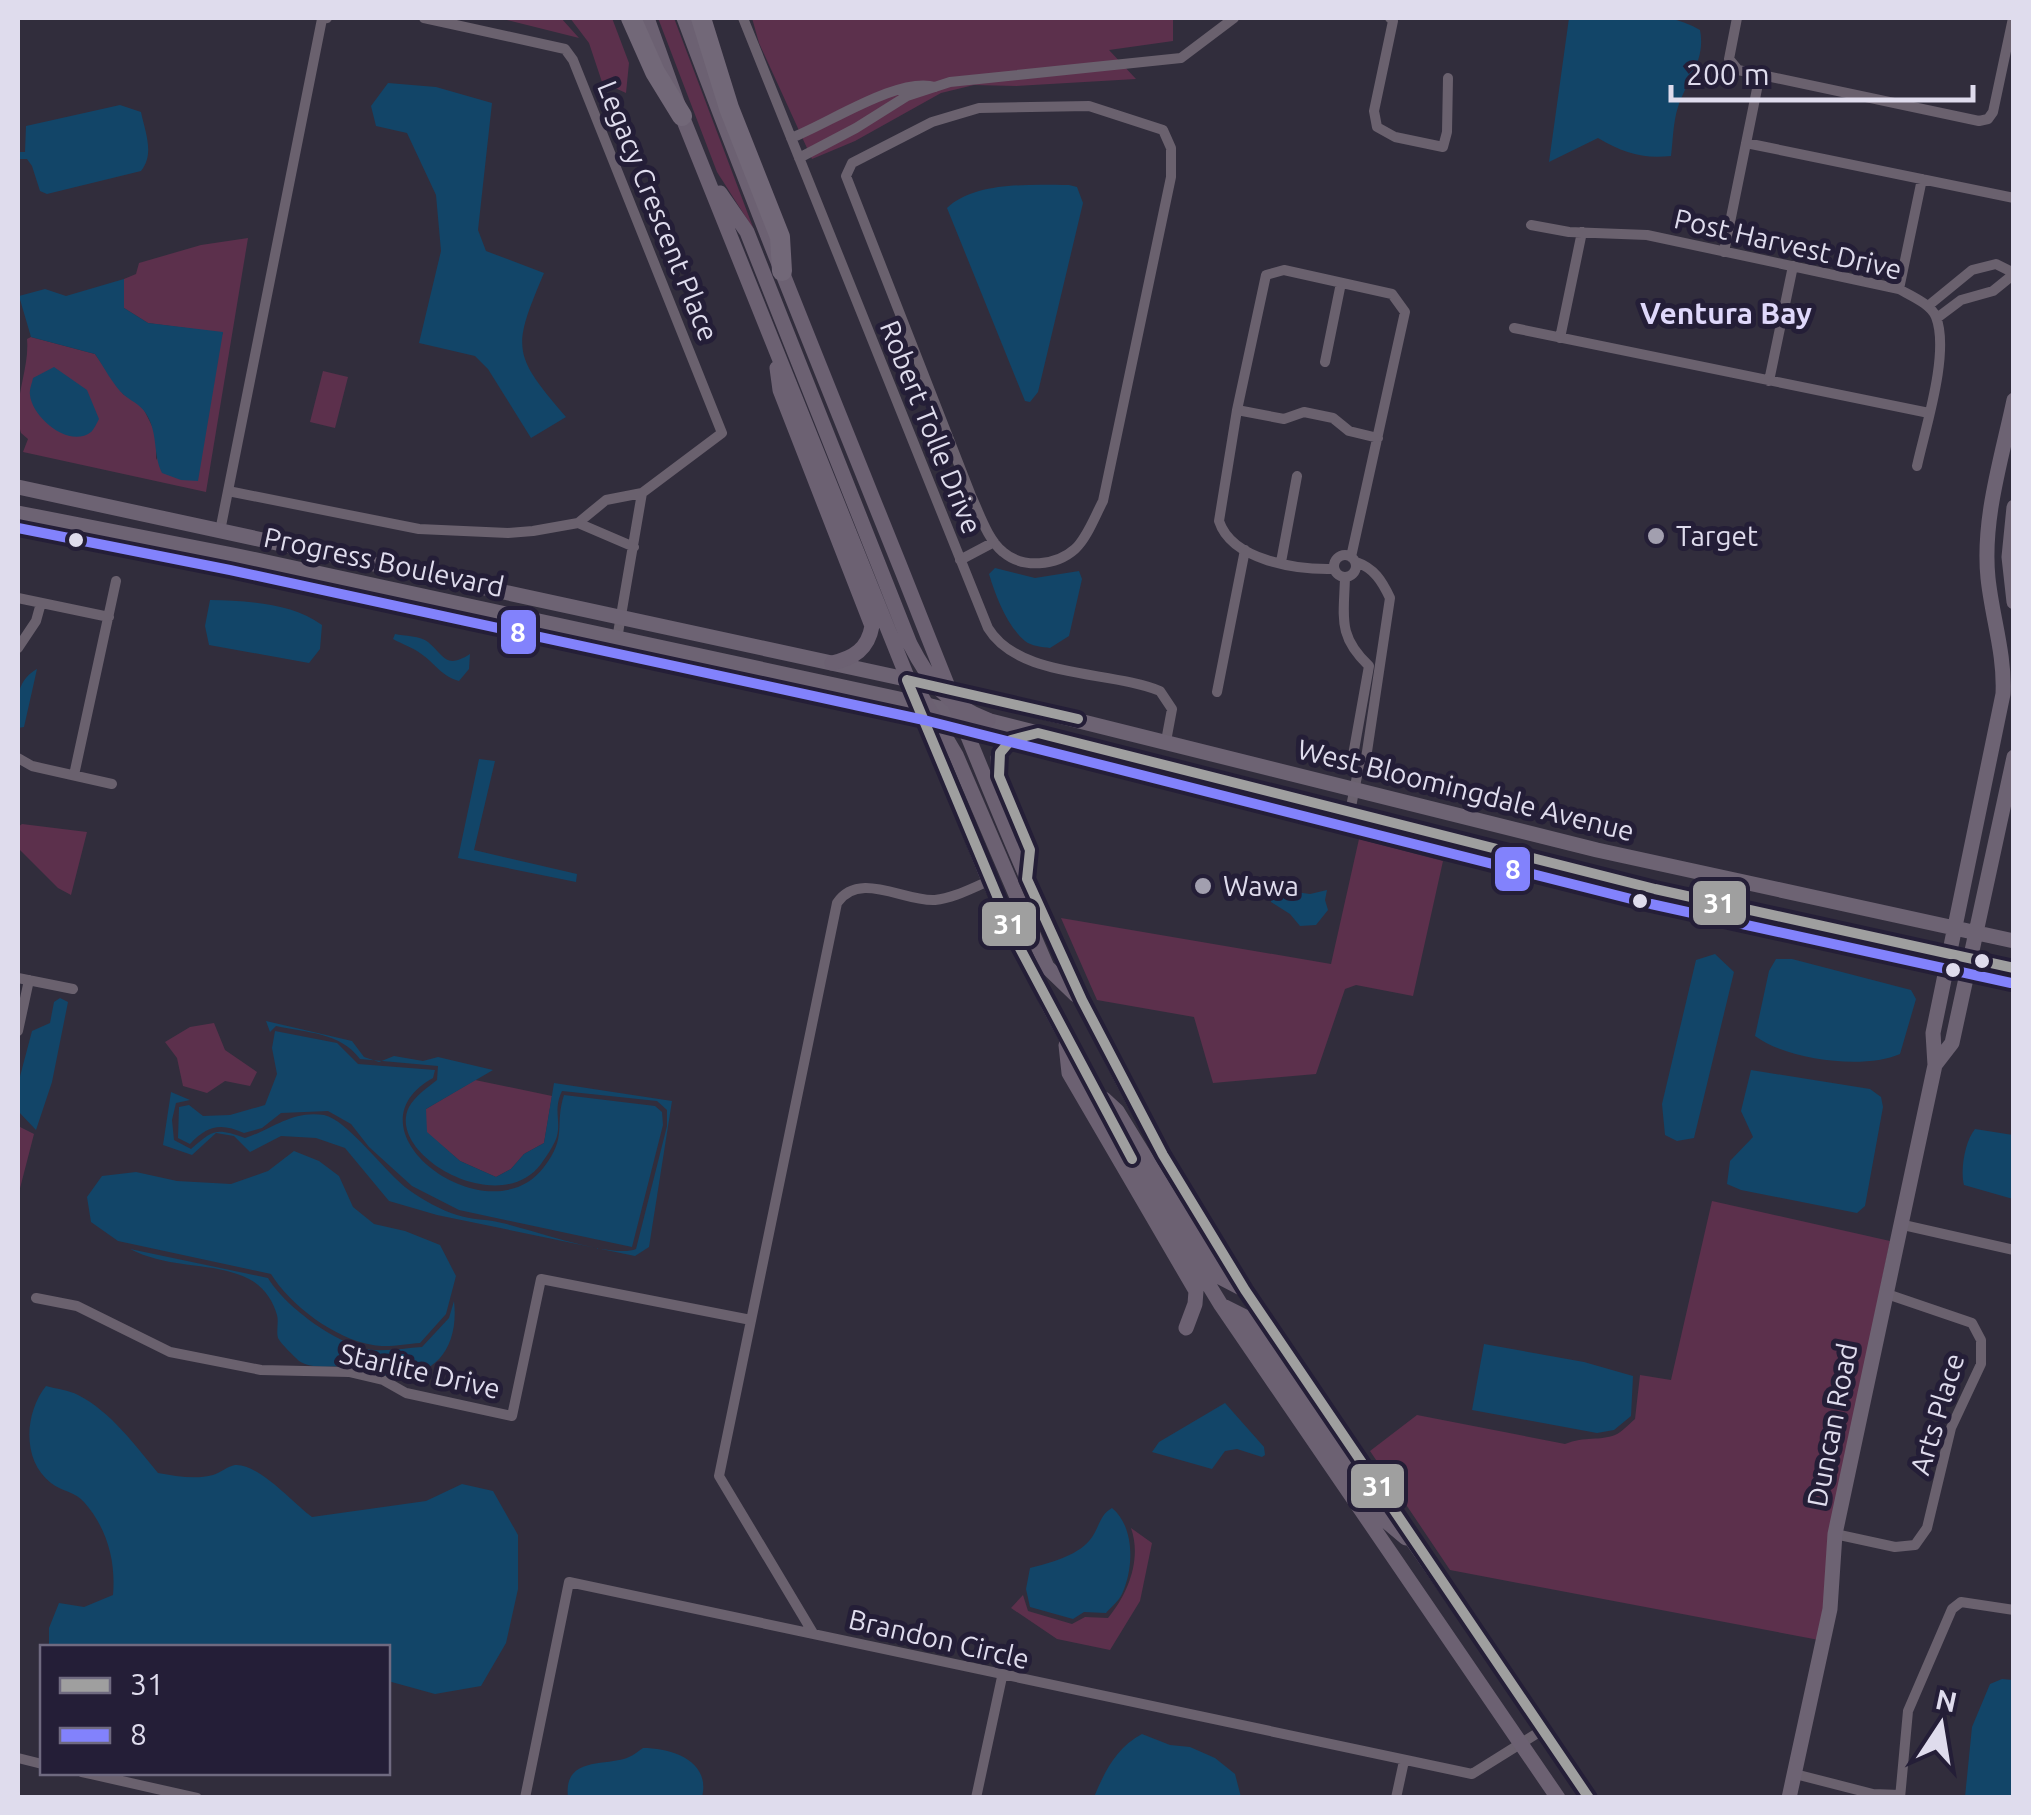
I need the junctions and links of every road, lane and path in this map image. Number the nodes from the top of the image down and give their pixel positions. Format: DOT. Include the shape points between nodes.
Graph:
graph roads {
  1 [pos="328,18"];
  2 [pos="424,18"];
  3 [pos="631,18"];
  4 [pos="647,18"];
  5 [pos="684,18"];
  6 [pos="701,18"];
  7 [pos="743,18"];
  8 [pos="1234,18"];
  9 [pos="1390,18"];
  10 [pos="1737,18"];
  11 [pos="2013,18"];
  12 [pos="1448,78"];
  13 [pos="935,87"];
  14 [pos="1758,89"];
  15 [pos="682,116"];
  16 [pos="791,138"];
  17 [pos="1746,143"];
  18 [pos="799,158"];
  19 [pos="703,170"];
  20 [pos="1922,179"];
  21 [pos="2014,198"];
  22 [pos="1532,225"];
  23 [pos="1582,232"];
  24 [pos="1724,252"];
  25 [pos="1793,266"];
  26 [pos="782,271"];
  27 [pos="2014,273"];
  28 [pos="1341,282"];
  29 [pos="1899,289"];
  30 [pos="1928,306"];
  31 [pos="1936,318"];
  32 [pos="1514,328"];
  33 [pos="1560,338"];
  34 [pos="775,348"];
  35 [pos="1325,362"];
  36 [pos="1769,381"];
  37 [pos="2014,400"];
  38 [pos="1238,410"];
  39 [pos="1929,414"];
  40 [pos="1378,438"];
  41 [pos="1916,466"];
  42 [pos="1296,476"];
  43 [pos="18,487"];
  44 [pos="228,491"];
  45 [pos="642,493"];
  46 [pos="2014,507"];
  47 [pos="18,513"];
  48 [pos="578,523"];
  49 [pos="220,531"];
  50 [pos="994,542"];
  51 [pos="634,547"];
  52 [pos="1245,550"];
  53 [pos="233,555"];
  54 [pos="960,560"];
  55 [pos="1354,560"];
  56 [pos="1281,562"];
  57 [pos="1334,569"];
  58 [pos="1345,578"];
  59 [pos="116,581"];
  60 [pos="364,583"];
  61 [pos="18,598"];
  62 [pos="2014,602"];
  63 [pos="41,603"];
  64 [pos="581,607"];
  65 [pos="109,616"];
  66 [pos="621,616"];
  67 [pos="616,639"];
  68 [pos="18,648"];
  69 [pos="832,663"];
  70 [pos="907,680"];
  71 [pos="941,687"];
  72 [pos="1217,692"];
  73 [pos="2008,695"];
  74 [pos="922,704"];
  75 [pos="955,708"];
  76 [pos="1038,733"];
  77 [pos="1166,740"];
  78 [pos="2014,757"];
  79 [pos="18,758"];
  80 [pos="1358,771"];
  81 [pos="74,775"];
  82 [pos="112,784"];
  83 [pos="1355,788"];
  84 [pos="1350,812"];
  85 [pos="1664,865"];
  86 [pos="1027,879"];
  87 [pos="988,881"];
  88 [pos="1654,889"];
  89 [pos="1954,927"];
  90 [pos="1976,932"];
  91 [pos="2014,940"];
  92 [pos="1948,954"];
  93 [pos="1970,958"];
  94 [pos="2014,968"];
  95 [pos="23,979"];
  96 [pos="72,989"];
  97 [pos="1082,1000"];
  98 [pos="18,1031"];
  99 [pos="1065,1036"];
  100 [pos="1935,1064"];
  101 [pos="1090,1086"];
  102 [pos="1900,1224"];
  103 [pos="2014,1250"];
  104 [pos="1245,1290"];
  105 [pos="1884,1294"];
  106 [pos="36,1298"];
  107 [pos="1221,1305"];
  108 [pos="752,1320"];
  109 [pos="1186,1328"];
  110 [pos="1835,1534"];
  111 [pos="1423,1552"];
  112 [pos="2014,1610"];
  113 [pos="813,1633"];
  114 [pos="1002,1676"];
  115 [pos="1544,1729"];
  116 [pos="1521,1744"];
  117 [pos="1404,1761"];
  118 [pos="1795,1774"];
  119 [pos="95,1775"];
  120 [pos="1900,1796"];
  121 [pos="197,1798"];
  122 [pos="525,1798"];
  123 [pos="976,1798"];
  124 [pos="1396,1798"];
  125 [pos="1558,1798"];
  126 [pos="1589,1798"];
  127 [pos="1789,1798"];
  1 -- 44 [label="street" via="322,19"];
  2 -- 45 [label="street, Legacy Crescent Place" via="565,49 573,60 722,433"];
  3 -- 15 [label="highway"];
  4 -- 15 [label="main road"];
  5 -- 26 [label="main road"];
  6 -- 26 [label="highway" via="780,237"];
  7 -- 16 [label="street, Robert Tolle Drive"];
  8 -- 13 [label="street" via="1181,58"];
  9 -- 12 [label="street" via="1377,127 1443,147"];
  10 -- 11 [label="street" via="1729,59 1738,70 1979,121 1993,112"];
  13 -- 16 [label="street" via="895,89"];
  13 -- 18 [label="street"];
  14 -- 17 [label="street"];
  15 -- 19 [label="main road"];
  16 -- 18 [label="street, Robert Tolle Drive"];
  17 -- 20 [label="street"];
  17 -- 24 [label="street"];
  18 -- 54 [label="street, Robert Tolle Drive"];
  19 -- 34 [label="main road"];
  19 -- 71 [label="main road" via="747,232 910,644"];
  20 -- 21 [label="street"];
  20 -- 29 [label="street"];
  22 -- 23 [label="street, Post Harvest Drive"];
  23 -- 24 [label="street, Post Harvest Drive" via="1646,235"];
  23 -- 33 [label="street"];
  24 -- 25 [label="street, Post Harvest Drive"];
  25 -- 29 [label="street, Post Harvest Drive"];
  25 -- 36 [label="street"];
  26 -- 71 [label="main road"];
  27 -- 30 [label="street" via="1996,264 1972,270"];
  27 -- 31 [label="street" via="1993,291 1961,300"];
  28 -- 35 [label="street"];
  28 -- 38 [label="street" via="1284,270 1266,275"];
  28 -- 40 [label="street" via="1392,294 1405,312"];
  29 -- 30 [label="street, Post Harvest Drive"];
  30 -- 31 [label="street, Post Harvest Drive"];
  31 -- 39 [label="street" via="1940,364"];
  32 -- 33 [label="street"];
  33 -- 36 [label="street"];
  34 -- 69 [label="main road" via="780,390 872,626 865,647"];
  34 -- 70 [label="main road"];
  36 -- 39 [label="street"];
  37 -- 73 [label="main road, Duncan Road" via="1988,561"];
  38 -- 40 [label="street" via="1284,420 1304,412"];
  38 -- 52 [label="street" via="1218,521"];
  39 -- 41 [label="street"];
  40 -- 55 [label="street"];
  42 -- 56 [label="street"];
  43 -- 49 [label="main road, Progress Boulevard"];
  44 -- 48 [label="street, Legacy Crescent Place" via="418,530 508,533"];
  44 -- 49 [label="street"];
  45 -- 48 [label="street, Legacy Crescent Place" via="606,500"];
  45 -- 51 [label="street"];
  46 -- 62 [label="main road"];
  47 -- 53 [label="main road, Progress Boulevard"];
  48 -- 51 [label="street"];
  49 -- 53 [label="main road"];
  49 -- 64 [label="main road, Progress Boulevard"];
  50 -- 50 [label="street" via="846,176 848,167 932,122 979,108 1089,106 1164,130 1171,148 1171,177 1102,502 1077,548 1056,560 1014,559"];
  50 -- 54 [label="street"];
  51 -- 66 [label="street"];
  52 -- 56 [label="street"];
  52 -- 72 [label="street"];
  53 -- 60 [label="main road, Progress Boulevard"];
  54 -- 77 [label="street, Robert Tolle Drive" via="998,642 1030,661 1160,691 1172,710"];
  55 -- 57 [label="street" via="1340,556"];
  55 -- 58 [label="street" via="1354,573"];
  55 -- 80 [label="street" via="1381,579 1390,598"];
  56 -- 57 [label="street"];
  57 -- 58 [label="street"];
  58 -- 80 [label="street" via="1344,632 1369,666 1352,761"];
  59 -- 65 [label="street"];
  60 -- 64 [label="main road" via="386,576 567,610"];
  60 -- 67 [label="main road, Progress Boulevard"];
  61 -- 63 [label="street"];
  63 -- 65 [label="street"];
  63 -- 68 [label="street"];
  64 -- 66 [label="main road, Progress Boulevard"];
  65 -- 81 [label="street"];
  66 -- 67 [label="street"];
  66 -- 69 [label="main road, Progress Boulevard"];
  67 -- 74 [label="main road, Progress Boulevard"];
  69 -- 70 [label="main road, Progress Boulevard"];
  70 -- 71 [label="main road, West Bloomingdale Avenue"];
  70 -- 74 [label="main road"];
  71 -- 75 [label="main road"];
  71 -- 77 [label="main road, West Bloomingdale Avenue"];
  73 -- 89 [label="main road, Duncan Road"];
  74 -- 75 [label="main road, West Bloomingdale Avenue"];
  74 -- 87 [label="main road"];
  74 -- 97 [label="main road" via="956,755 1047,967"];
  75 -- 76 [label="main road, West Bloomingdale Avenue"];
  75 -- 86 [label="main road"];
  76 -- 84 [label="main road, West Bloomingdale Avenue"];
  76 -- 86 [label="main road" via="1011,740 998,758 1030,850"];
  77 -- 83 [label="main road, West Bloomingdale Avenue"];
  78 -- 90 [label="main road, Duncan Road"];
  79 -- 81 [label="street"];
  80 -- 83 [label="street"];
  81 -- 82 [label="street"];
  83 -- 84 [label="street"];
  83 -- 85 [label="main road, West Bloomingdale Avenue"];
  84 -- 88 [label="main road, West Bloomingdale Avenue"];
  85 -- 88 [label="main road"];
  85 -- 89 [label="main road, West Bloomingdale Avenue"];
  86 -- 97 [label="main road"];
  87 -- 99 [label="main road"];
  87 -- 108 [label="street, Brandon Circle" via="936,900 862,888 840,898"];
  88 -- 92 [label="main road, West Bloomingdale Avenue"];
  89 -- 90 [label="main road, West Bloomingdale Avenue"];
  89 -- 92 [label="main road, Duncan Road"];
  90 -- 91 [label="main road, West Bloomingdale Avenue"];
  90 -- 93 [label="main road, Duncan Road"];
  92 -- 93 [label="main road, West Bloomingdale Avenue"];
  92 -- 100 [label="main road, Duncan Road" via="1932,1033"];
  93 -- 94 [label="main road, West Bloomingdale Avenue"];
  93 -- 100 [label="main road, Duncan Road" via="1952,1043"];
  95 -- 96 [label="street"];
  95 -- 98 [label="street"];
  97 -- 104 [label="main road" via="1163,1155"];
  99 -- 101 [label="main road"];
  99 -- 109 [label="main road" via="1069,1074 1196,1291"];
  100 -- 102 [label="main road, Duncan Road"];
  101 -- 104 [label="main road" via="1116,1111 1218,1276"];
  101 -- 107 [label="main road"];
  102 -- 103 [label="street"];
  102 -- 105 [label="main road, Duncan Road"];
  104 -- 111 [label="main road"];
  105 -- 110 [label="main road, Duncan Road"];
  105 -- 110 [label="street, Arts Place" via="1972,1323 1979,1331 1980,1364 1915,1545"];
  106 -- 108 [label="street, Starlite Drive" via="78,1306 170,1352 260,1370 349,1372 406,1394 512,1416 541,1278"];
  107 -- 111 [label="main road" via="1246,1318 1387,1522"];
  107 -- 116 [label="main road"];
  108 -- 113 [label="street, Brandon Circle" via="719,1476"];
  110 -- 118 [label="main road, Duncan Road" via="1830,1609"];
  111 -- 115 [label="main road"];
  112 -- 120 [label="street" via="1961,1602 1952,1610 1908,1710"];
  113 -- 114 [label="street, Brandon Circle"];
  113 -- 122 [label="street" via="570,1582"];
  114 -- 117 [label="street, Brandon Circle"];
  114 -- 123 [label="street"];
  115 -- 116 [label="street, Brandon Circle"];
  115 -- 126 [label="main road"];
  116 -- 117 [label="street, Brandon Circle" via="1472,1774"];
  116 -- 125 [label="main road"];
  117 -- 124 [label="street"];
  118 -- 120 [label="street"];
  118 -- 127 [label="main road, Duncan Road"];
  119 -- 121 [label="street"];
}
